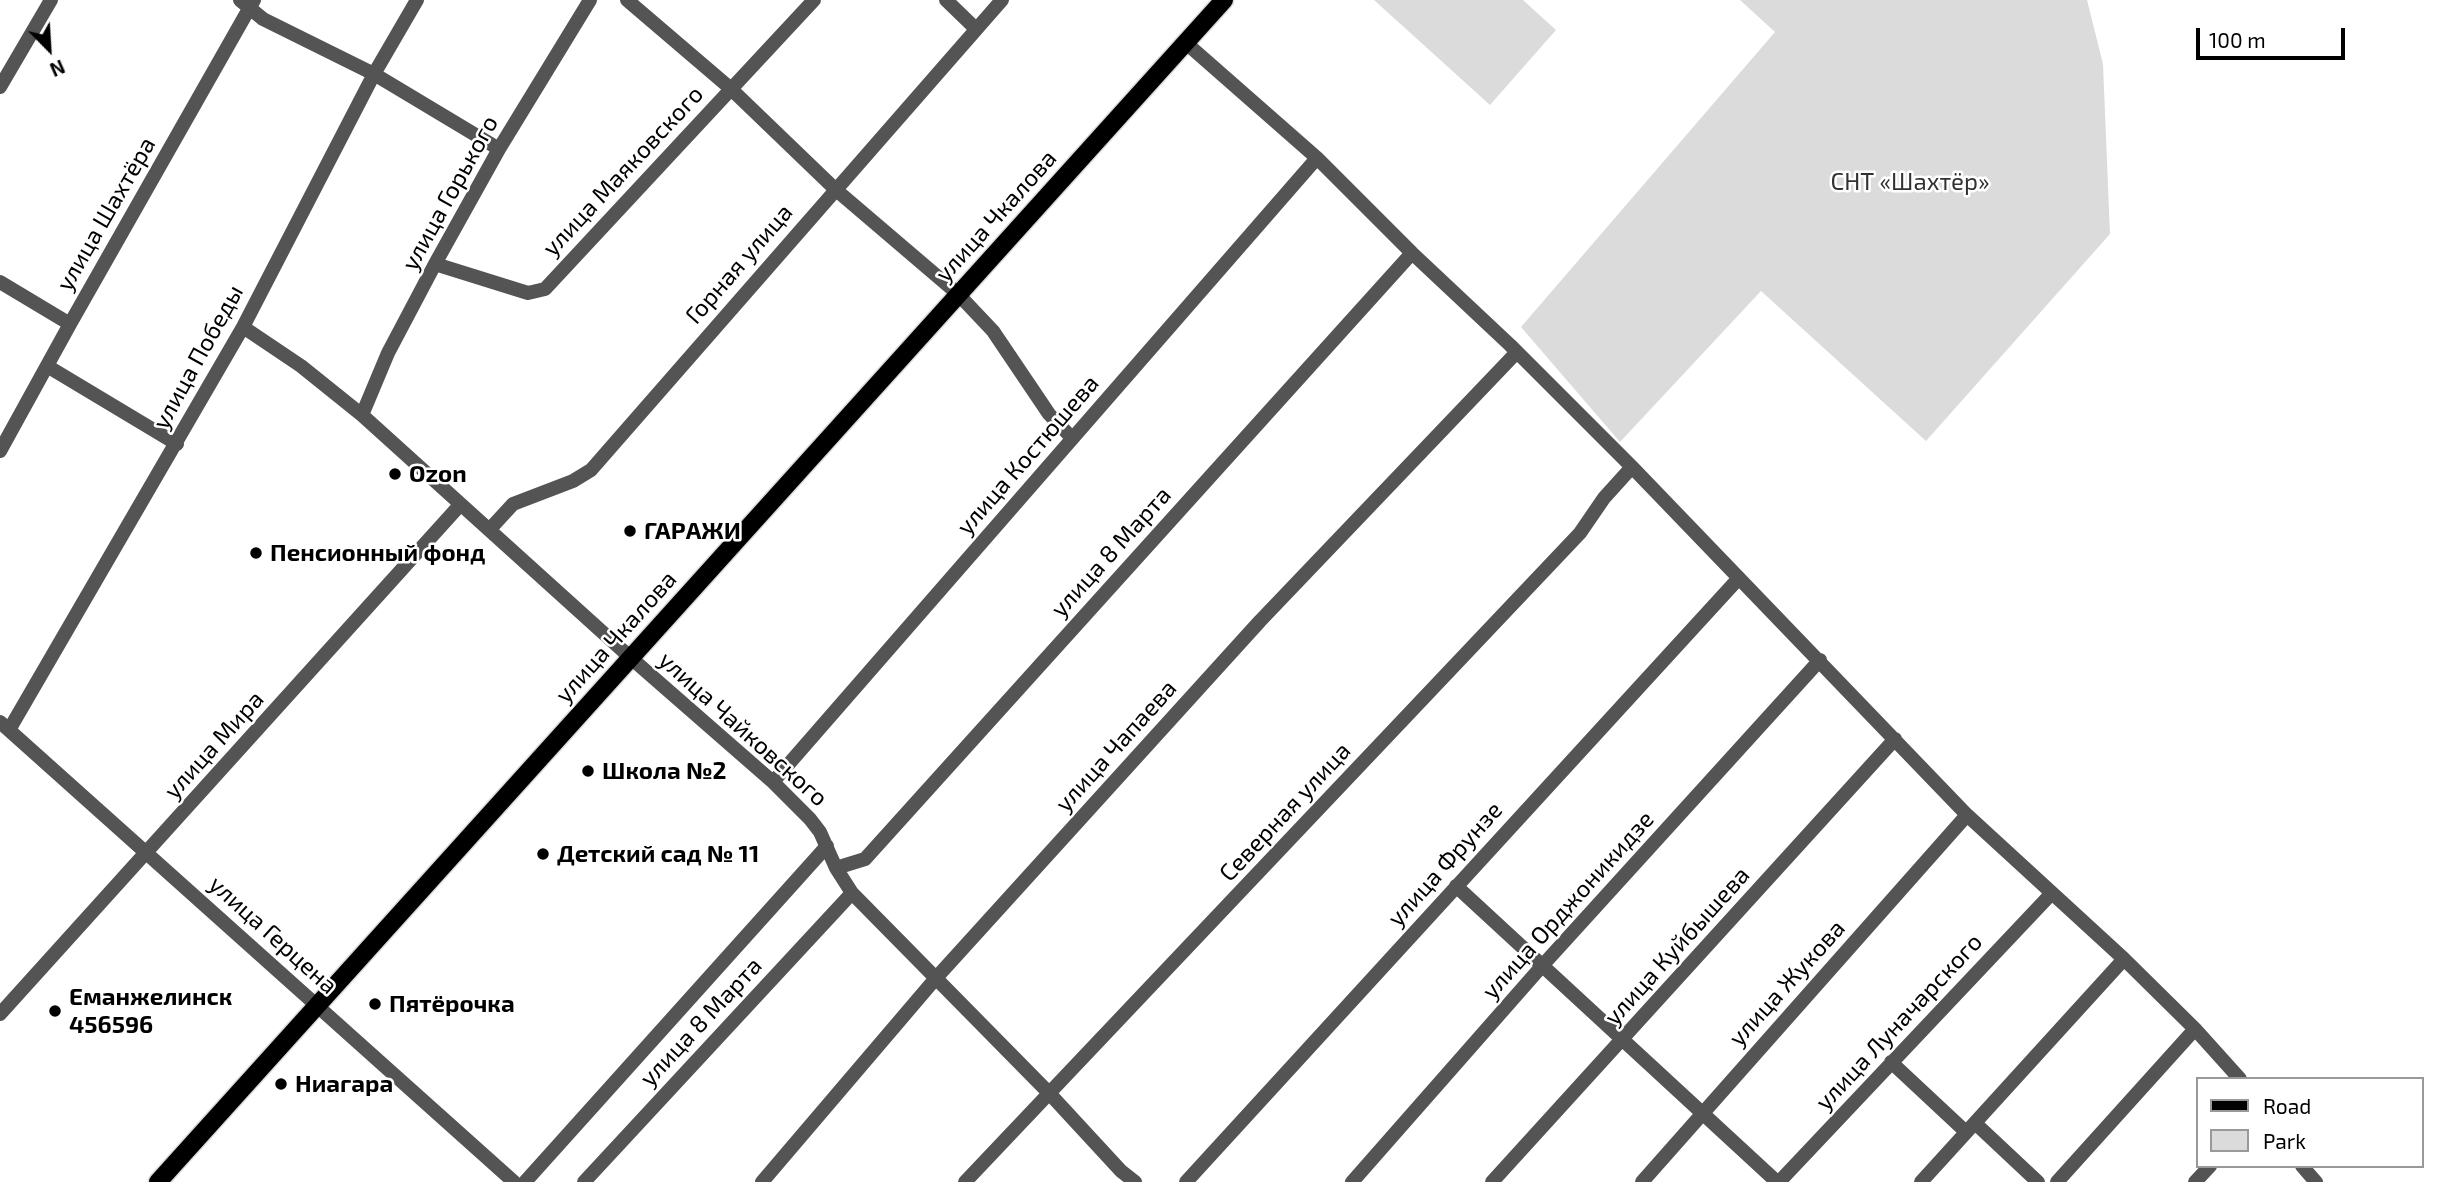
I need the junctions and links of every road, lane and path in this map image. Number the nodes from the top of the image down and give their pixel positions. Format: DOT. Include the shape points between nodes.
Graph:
graph roads {
  1 [pos="51,0"];
  2 [pos="416,0"];
  3 [pos="590,0"];
  4 [pos="627,0"];
  5 [pos="814,0"];
  6 [pos="946,0"];
  7 [pos="1002,0"];
  8 [pos="1224,0"];
  9 [pos="248,2"];
  10 [pos="976,29"];
  11 [pos="1186,43"];
  12 [pos="374,74"];
  13 [pos="0,87"];
  14 [pos="730,89"];
  15 [pos="499,149"];
  16 [pos="1317,158"];
  17 [pos="835,188"];
  18 [pos="1412,253"];
  19 [pos="435,264"];
  20 [pos="0,282"];
  21 [pos="958,294"];
  22 [pos="70,324"];
  23 [pos="243,327"];
  24 [pos="1517,352"];
  25 [pos="47,366"];
  26 [pos="362,415"];
  27 [pos="1072,438"];
  28 [pos="177,444"];
  29 [pos="0,451"];
  30 [pos="1632,467"];
  31 [pos="460,505"];
  32 [pos="490,529"];
  33 [pos="1739,578"];
  34 [pos="631,658"];
  35 [pos="1820,660"];
  36 [pos="5,726"];
  37 [pos="1895,739"];
  38 [pos="773,782"];
  39 [pos="1967,815"];
  40 [pos="827,846"];
  41 [pos="148,853"];
  42 [pos="836,867"];
  43 [pos="1456,886"];
  44 [pos="852,893"];
  45 [pos="2052,893"];
  46 [pos="2124,959"];
  47 [pos="1542,966"];
  48 [pos="936,978"];
  49 [pos="317,1005"];
  50 [pos="0,1014"];
  51 [pos="2196,1029"];
  52 [pos="1622,1041"];
  53 [pos="1891,1062"];
  54 [pos="2238,1077"];
  55 [pos="1049,1093"];
  56 [pos="1702,1113"];
  57 [pos="1971,1128"];
  58 [pos="2208,1168"];
  59 [pos="2304,1168"];
  60 [pos="158,1182"];
  61 [pos="514,1182"];
  62 [pos="525,1182"];
  63 [pos="584,1182"];
  64 [pos="762,1182"];
  65 [pos="965,1182"];
  66 [pos="1135,1182"];
  67 [pos="1186,1182"];
  68 [pos="1352,1182"];
  69 [pos="1492,1182"];
  70 [pos="1642,1182"];
  71 [pos="1778,1182"];
  72 [pos="1921,1182"];
  73 [pos="2038,1182"];
  74 [pos="2057,1182"];
  75 [pos="2195,1182"];
  76 [pos="2316,1182"];
  1 -- 13 [label="street"];
  2 -- 12 [label="street, улица Победы"];
  3 -- 15 [label="street, улица Горького"];
  4 -- 14 [label="street"];
  5 -- 14 [label="street, улица Маяковского"];
  6 -- 10 [label="street"];
  7 -- 10 [label="street, Горная улица"];
  8 -- 11 [label="main road, улица Чкалова"];
  9 -- 12 [label="street" via="263,19"];
  9 -- 22 [label="street, улица Шахтёра"];
  10 -- 17 [label="street, Горная улица"];
  11 -- 16 [label="street"];
  11 -- 21 [label="main road, улица Чкалова"];
  12 -- 15 [label="street"];
  12 -- 23 [label="street, улица Победы"];
  14 -- 17 [label="street"];
  14 -- 19 [label="street, улица Маяковского" via="545,289 528,293"];
  15 -- 19 [label="street, улица Горького"];
  16 -- 18 [label="street"];
  16 -- 27 [label="street, улица Костюшева"];
  17 -- 21 [label="street"];
  17 -- 32 [label="street, Горная улица" via="591,470 513,504"];
  18 -- 24 [label="street"];
  18 -- 42 [label="street, улица 8 Марта" via="865,859"];
  19 -- 26 [label="street, улица Горького" via="388,353"];
  20 -- 22 [label="street"];
  21 -- 27 [label="street" via="993,331 1049,414"];
  21 -- 34 [label="main road, улица Чкалова"];
  22 -- 25 [label="street, улица Шахтёра"];
  23 -- 26 [label="street, улица Чайковского"];
  23 -- 28 [label="street, улица Победы"];
  24 -- 30 [label="street"];
  24 -- 48 [label="street, улица Чапаева" via="1260,621"];
  25 -- 28 [label="street"];
  25 -- 29 [label="street, улица Шахтёра"];
  26 -- 31 [label="street, улица Чайковского"];
  27 -- 38 [label="street, улица Костюшева"];
  28 -- 36 [label="street, улица Победы"];
  30 -- 33 [label="street"];
  30 -- 55 [label="street, Северная улица" via="1580,533"];
  31 -- 32 [label="street, улица Чайковского"];
  31 -- 41 [label="street, улица Мира"];
  32 -- 34 [label="street, улица Чайковского"];
  33 -- 35 [label="street"];
  33 -- 43 [label="street, улица Фрунзе"];
  34 -- 38 [label="street, улица Чайковского"];
  34 -- 49 [label="main road, улица Чкалова"];
  35 -- 37 [label="street"];
  35 -- 47 [label="street, улица Орджоникидзе"];
  36 -- 41 [label="street, улица Герцена"];
  37 -- 39 [label="street"];
  37 -- 52 [label="street, улица Куйбышева"];
  38 -- 40 [label="street, улица Чайковского" via="810,819"];
  39 -- 45 [label="street"];
  39 -- 56 [label="street, улица Жукова"];
  40 -- 42 [label="street, улица Чайковского"];
  40 -- 62 [label="street"];
  41 -- 49 [label="street, улица Герцена"];
  41 -- 50 [label="street, улица Мира"];
  42 -- 44 [label="street, улица Чайковского"];
  43 -- 47 [label="street"];
  43 -- 67 [label="street, улица Фрунзе"];
  44 -- 48 [label="street, улица Чайковского"];
  44 -- 63 [label="street, улица 8 Марта"];
  45 -- 46 [label="street"];
  45 -- 53 [label="street, улица Луначарского"];
  46 -- 51 [label="street"];
  46 -- 57 [label="street"];
  47 -- 52 [label="street"];
  47 -- 68 [label="street, улица Орджоникидзе"];
  48 -- 55 [label="street, улица Чайковского"];
  48 -- 64 [label="street, улица Чапаева"];
  49 -- 60 [label="main road, улица Чкалова"];
  49 -- 61 [label="street, улица Герцена"];
  51 -- 54 [label="street"];
  51 -- 74 [label="street"];
  52 -- 56 [label="street"];
  52 -- 69 [label="street, улица Куйбышева"];
  53 -- 57 [label="street"];
  53 -- 71 [label="street, улица Луначарского"];
  55 -- 65 [label="street, Северная улица"];
  55 -- 66 [label="street, улица Чайковского"];
  56 -- 70 [label="street, улица Жукова"];
  56 -- 71 [label="street"];
  57 -- 72 [label="street"];
  57 -- 73 [label="street"];
  58 -- 75 [label="street"];
  59 -- 76 [label="street"];
}
